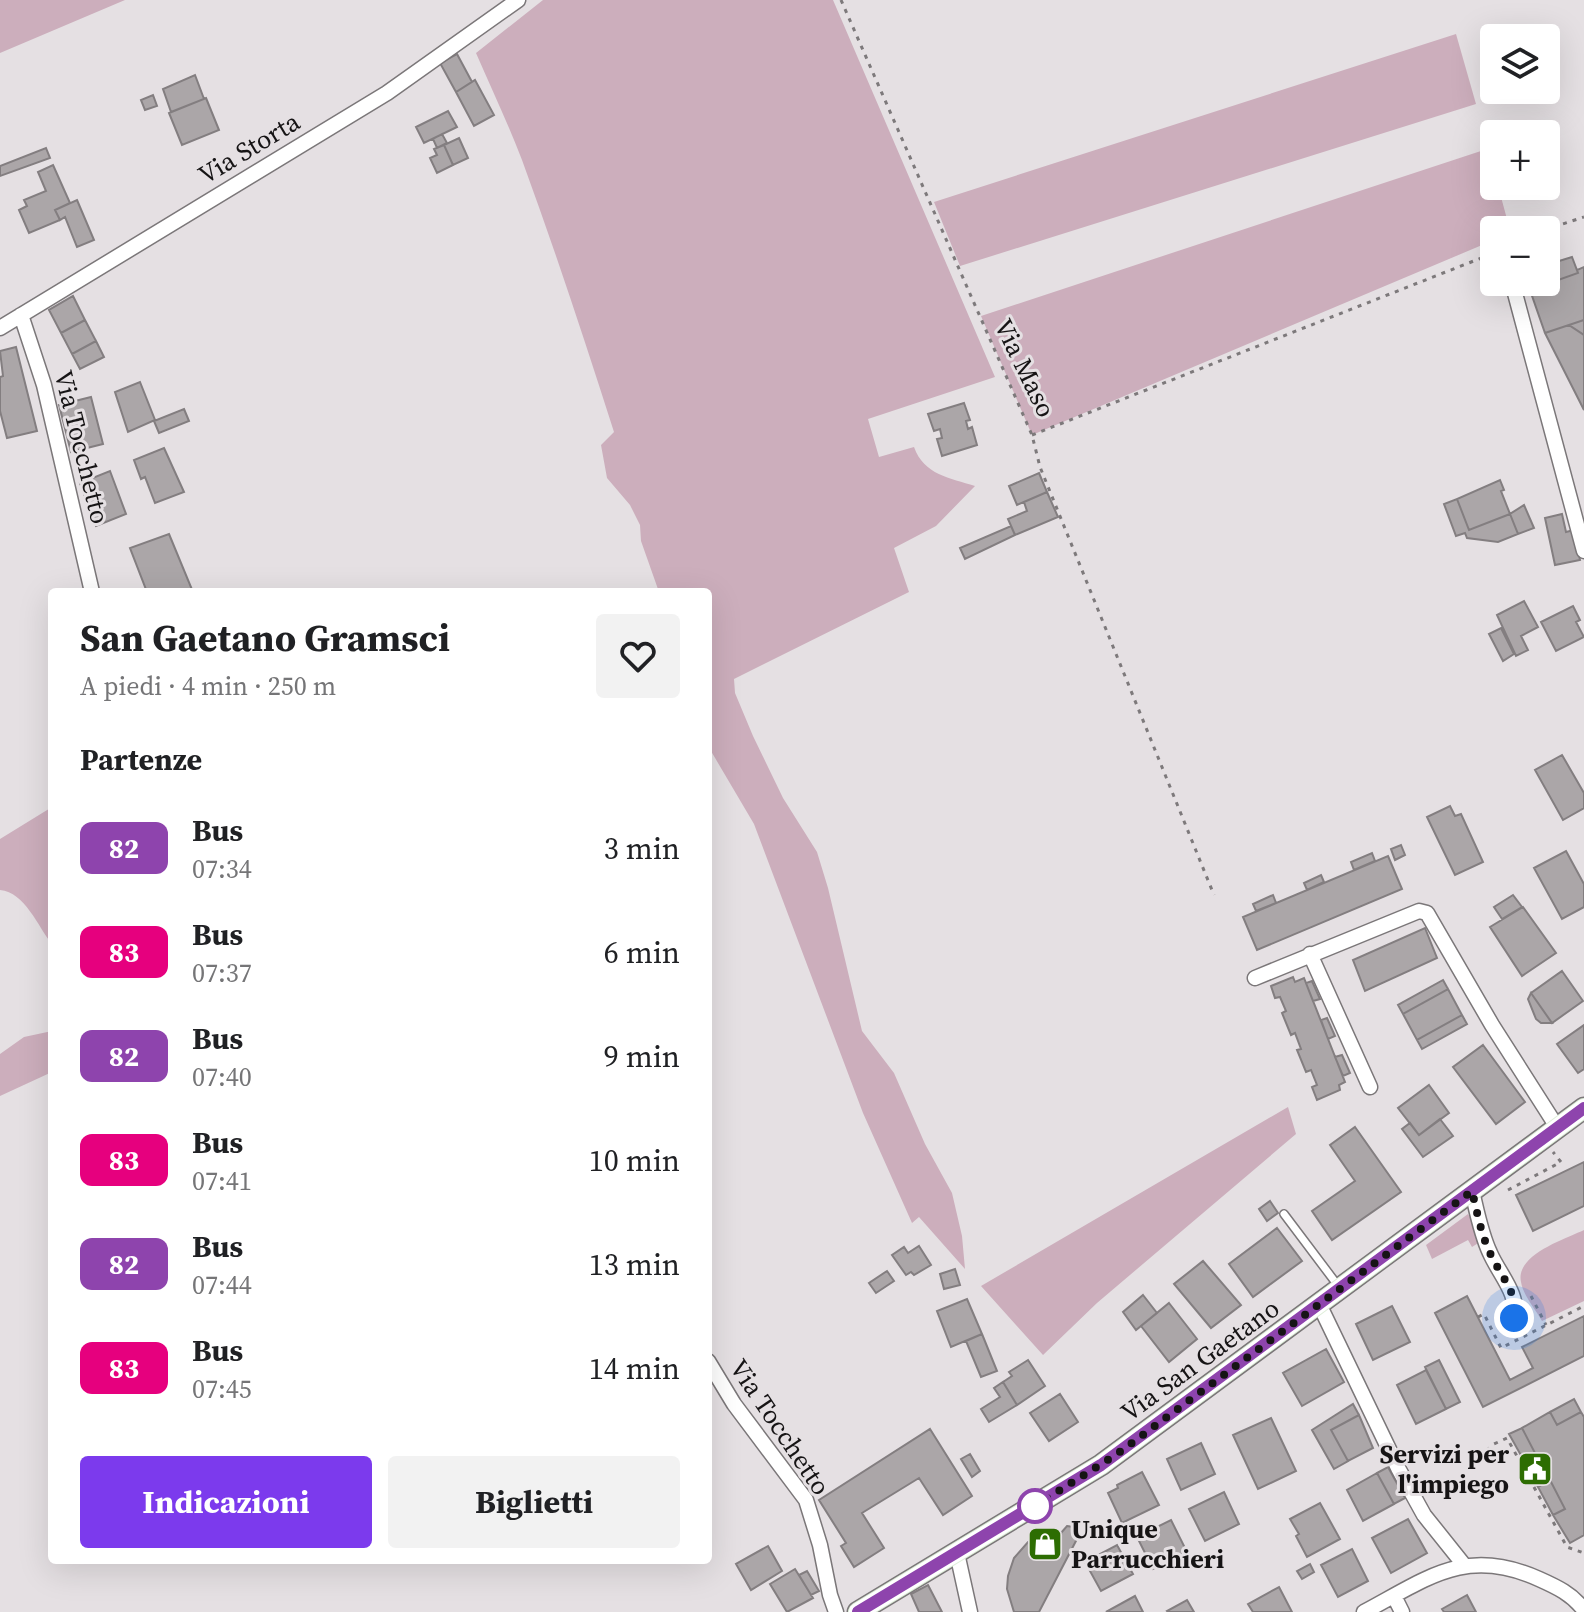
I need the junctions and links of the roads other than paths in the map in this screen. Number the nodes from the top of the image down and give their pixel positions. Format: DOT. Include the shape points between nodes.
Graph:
graph roads {
  1 [pos="518,0"];
  2 [pos="1516,296"];
  3 [pos="21,315"];
  4 [pos="0,328"];
  5 [pos="1584,551"];
  6 [pos="91,588"];
  7 [pos="1310,954"];
  8 [pos="1255,978"];
  9 [pos="1370,1087"];
  10 [pos="1584,1108"];
  11 [pos="1557,1127"];
  12 [pos="1472,1191"];
  13 [pos="1284,1214"];
  14 [pos="1340,1289"];
  15 [pos="1319,1304"];
  16 [pos="1514,1318"];
  17 [pos="712,1368"];
  18 [pos="957,1553"];
  19 [pos="1464,1565"];
  20 [pos="1394,1596"];
  21 [pos="1584,1610"];
  22 [pos="836,1612"];
  23 [pos="858,1612"];
  24 [pos="970,1612"];
  25 [pos="1364,1612"];
  26 [pos="1402,1612"];
  1 -- 3 [label="street, Via Storta" via="387,93"];
  2 -- 5 [label="street"];
  3 -- 4 [label="street, Via Storta"];
  3 -- 6 [label="street, Via Tocchetto" via="44,385"];
  7 -- 8 [label="street"];
  7 -- 9 [label="street"];
  7 -- 11 [label="street" via="1419,911 1427,913"];
  10 -- 11 [label="street, Via San Gaetano"];
  11 -- 12 [label="street, Via San Gaetano"];
  12 -- 14 [label="street, Via San Gaetano"];
  12 -- 16 [label="street" via="1490,1253 1513,1298"];
  13 -- 14 [label="lane"];
  14 -- 15 [label="street, Via San Gaetano"];
  15 -- 18 [label="street, Via San Gaetano" via="1101,1465"];
  15 -- 19 [label="street" via="1424,1515"];
  17 -- 22 [label="street, Via Tocchetto" via="806,1500"];
  18 -- 23 [label="street, Via San Gaetano"];
  18 -- 24 [label="street"];
  19 -- 20 [label="street"];
  19 -- 21 [label="street" via="1526,1573 1561,1588"];
  20 -- 25 [label="street"];
  20 -- 26 [label="street"];
}
